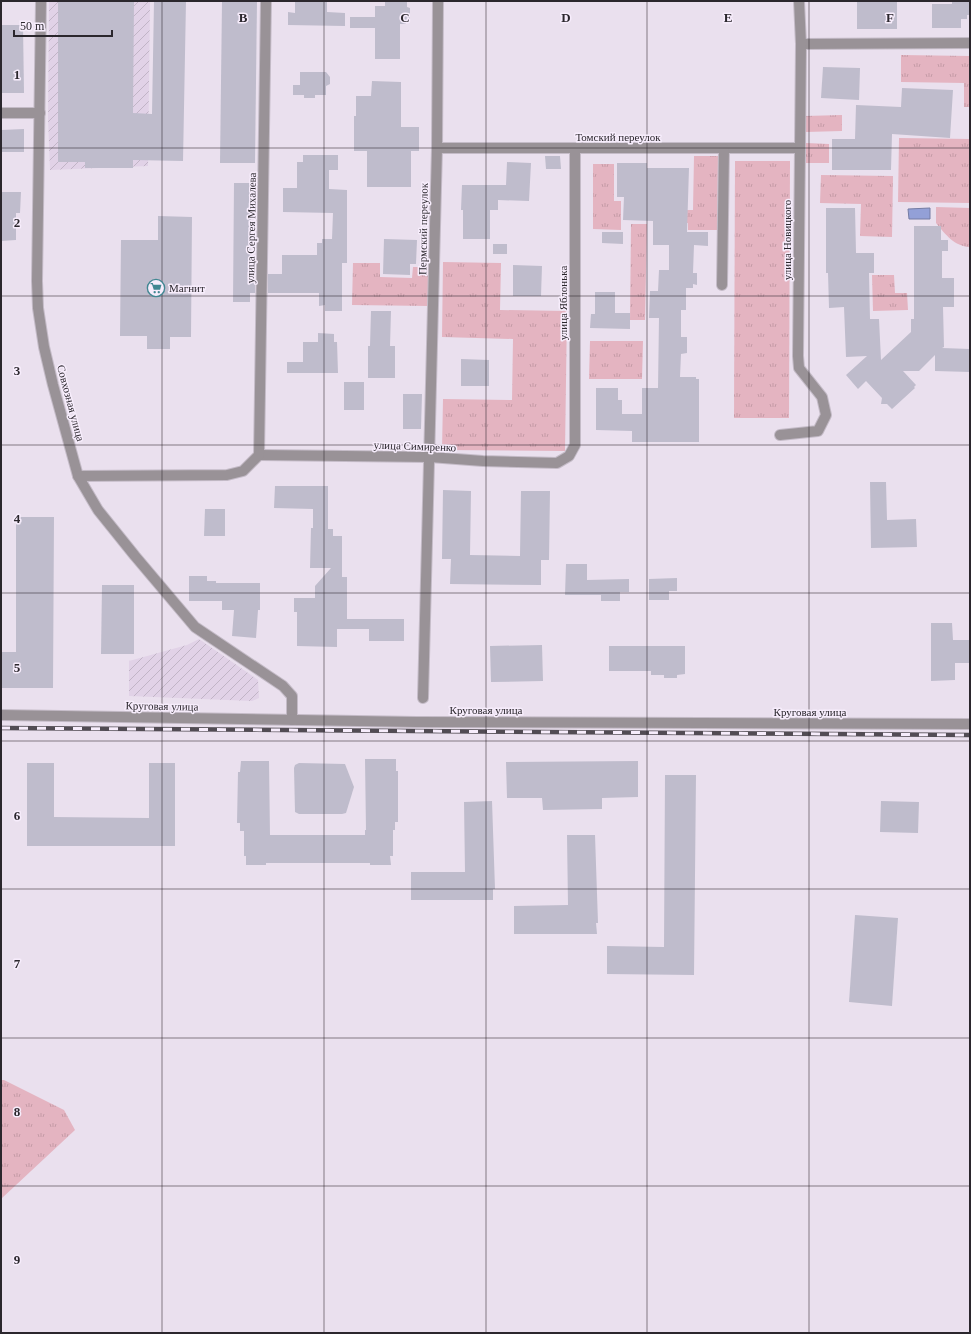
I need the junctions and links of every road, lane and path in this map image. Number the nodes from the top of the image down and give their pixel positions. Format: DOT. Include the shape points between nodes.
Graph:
graph roads {
  1 [pos="41,1"];
  2 [pos="266,1"];
  3 [pos="438,1"];
  4 [pos="799,1"];
  5 [pos="970,43"];
  6 [pos="801,44"];
  7 [pos="1,113"];
  8 [pos="40,113"];
  9 [pos="437,148"];
  10 [pos="800,148"];
  11 [pos="574,149"];
  12 [pos="724,149"];
  13 [pos="722,285"];
  14 [pos="780,435"];
  15 [pos="259,455"];
  16 [pos="569,456"];
  17 [pos="430,457"];
  18 [pos="78,476"];
  19 [pos="423,698"];
  20 [pos="1,715"];
  21 [pos="292,720"];
  22 [pos="970,724"];
  1 -- 8 [label="street, Совхозная улица"];
  2 -- 15 [label="street, улица Сергея Михалева"];
  3 -- 9 [label="street, Пермский переулок"];
  4 -- 6 [label="street, улица Новицкого"];
  5 -- 6 [label="street"];
  6 -- 10 [label="street, улица Новицкого"];
  7 -- 8 [label="street"];
  8 -- 18 [label="street, Совхозная улица" via="38,308 53,385"];
  9 -- 11 [label="street, Томский переулок"];
  9 -- 17 [label="street, Пермский переулок"];
  10 -- 12 [label="street, Томский переулок"];
  10 -- 14 [label="street, улица Новицкого" via="798,362 799,368 822,397 826,415 818,431"];
  11 -- 12 [label="street, Томский переулок"];
  11 -- 16 [label="street, улица Яблонька" via="575,445"];
  12 -- 13 [label="street"];
  15 -- 17 [label="street, улица Симиренко"];
  15 -- 18 [label="street" via="243,471 227,475"];
  16 -- 17 [label="street, улица Симиренко" via="557,463"];
  17 -- 19 [label="street, Пермский переулок"];
  18 -- 21 [label="street, Совхозная улица" via="98,510 195,628 283,686 292,696"];
  20 -- 21 [label="street, Круговая улица"];
  21 -- 22 [label="street, Круговая улица"];
}
